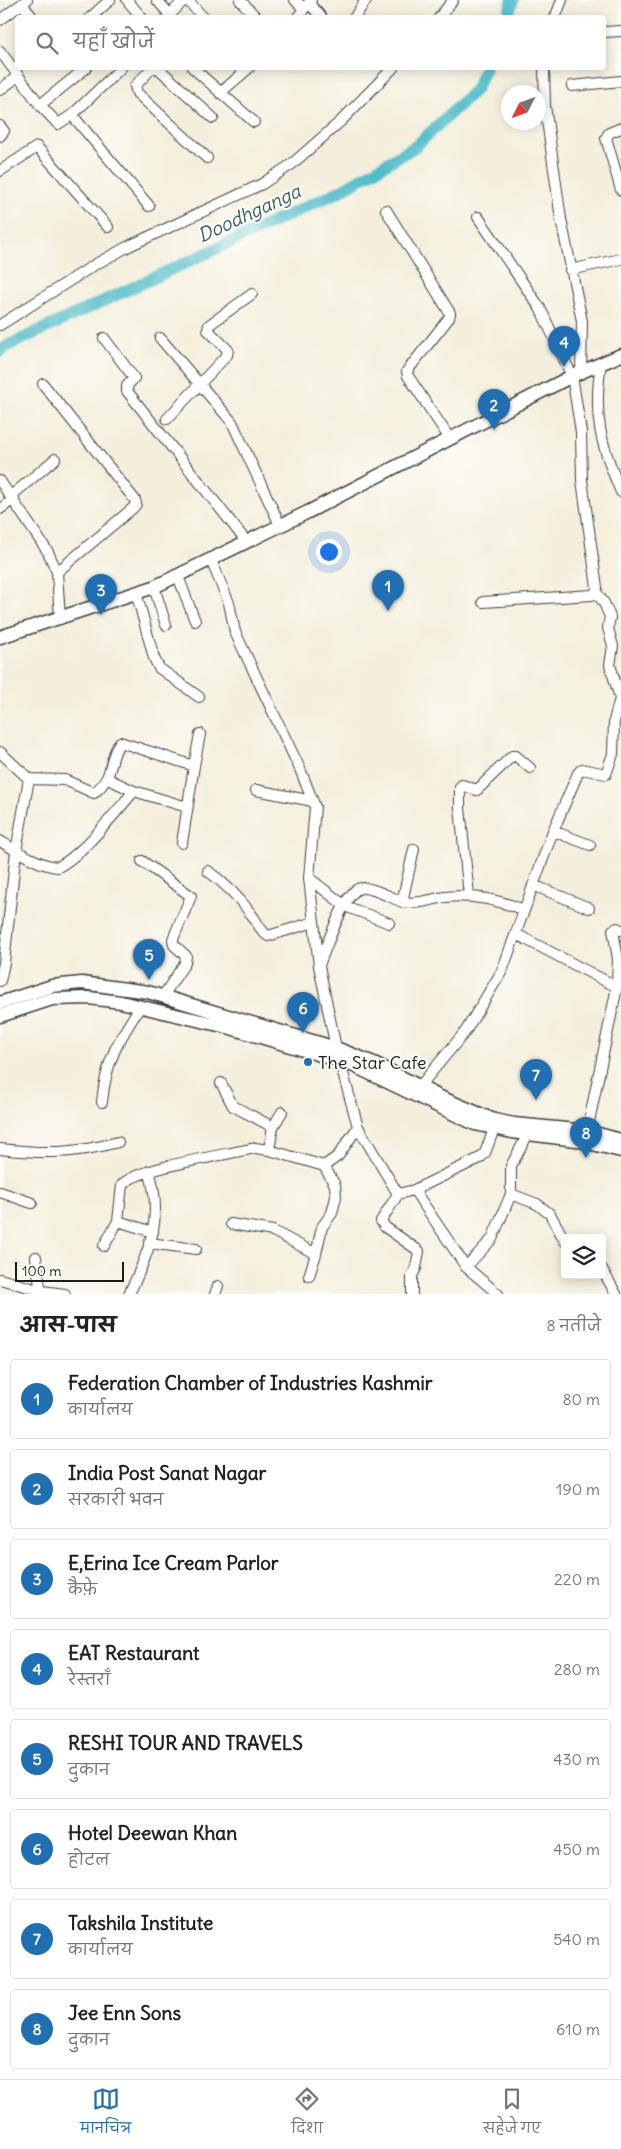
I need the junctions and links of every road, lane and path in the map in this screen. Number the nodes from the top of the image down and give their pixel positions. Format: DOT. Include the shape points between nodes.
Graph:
graph roads {
  1 [pos="110,0"];
  2 [pos="127,0"];
  3 [pos="157,0"];
  4 [pos="185,0"];
  5 [pos="240,0"];
  6 [pos="295,0"];
  7 [pos="366,0"];
  8 [pos="453,0"];
  9 [pos="562,0"];
  10 [pos="25,2"];
  11 [pos="305,8"];
  12 [pos="32,15"];
  13 [pos="93,15"];
  14 [pos="140,15"];
  15 [pos="167,15"];
  16 [pos="169,15"];
  17 [pos="201,15"];
  18 [pos="254,15"];
  19 [pos="317,15"];
  20 [pos="356,15"];
  21 [pos="441,15"];
  22 [pos="556,15"];
  23 [pos="0,20"];
  24 [pos="621,31"];
  25 [pos="606,32"];
  26 [pos="0,51"];
  27 [pos="79,70"];
  28 [pos="119,70"];
  29 [pos="150,70"];
  30 [pos="160,70"];
  31 [pos="195,70"];
  32 [pos="247,70"];
  33 [pos="391,70"];
  34 [pos="544,70"];
  35 [pos="18,76"];
  36 [pos="621,81"];
  37 [pos="572,86"];
  38 [pos="0,90"];
  39 [pos="220,92"];
  40 [pos="40,104"];
  41 [pos="72,114"];
  42 [pos="213,118"];
  43 [pos="254,122"];
  44 [pos="0,126"];
  45 [pos="621,128"];
  46 [pos="0,136"];
  47 [pos="207,158"];
  48 [pos="0,171"];
  49 [pos="621,190"];
  50 [pos="149,206"];
  51 [pos="386,210"];
  52 [pos="478,217"];
  53 [pos="108,227"];
  54 [pos="621,258"];
  55 [pos="570,270"];
  56 [pos="252,294"];
  57 [pos="0,325"];
  58 [pos="104,338"];
  59 [pos="160,338"];
  60 [pos="621,355"];
  61 [pos="601,363"];
  62 [pos="576,374"];
  63 [pos="200,382"];
  64 [pos="44,384"];
  65 [pos="167,419"];
  66 [pos="450,439"];
  67 [pos="55,459"];
  68 [pos="0,481"];
  69 [pos="621,492"];
  70 [pos="12,498"];
  71 [pos="0,509"];
  72 [pos="280,525"];
  73 [pos="246,541"];
  74 [pos="211,560"];
  75 [pos="57,572"];
  76 [pos="178,576"];
  77 [pos="154,587"];
  78 [pos="136,592"];
  79 [pos="596,592"];
  80 [pos="483,602"];
  81 [pos="60,619"];
  82 [pos="195,621"];
  83 [pos="166,625"];
  84 [pos="0,637"];
  85 [pos="199,697"];
  86 [pos="200,734"];
  87 [pos="0,752"];
  88 [pos="194,766"];
  89 [pos="530,768"];
  90 [pos="30,779"];
  91 [pos="108,780"];
  92 [pos="256,790"];
  93 [pos="134,791"];
  94 [pos="313,801"];
  95 [pos="188,807"];
  96 [pos="553,831"];
  97 [pos="0,841"];
  98 [pos="182,843"];
  99 [pos="590,845"];
  100 [pos="414,849"];
  101 [pos="16,851"];
  102 [pos="142,861"];
  103 [pos="208,871"];
  104 [pos="309,878"];
  105 [pos="533,885"];
  106 [pos="469,896"];
  107 [pos="402,902"];
  108 [pos="345,906"];
  109 [pos="589,908"];
  110 [pos="524,910"];
  111 [pos="314,922"];
  112 [pos="389,923"];
  113 [pos="621,930"];
  114 [pos="516,934"];
  115 [pos="2,962"];
  116 [pos="319,966"];
  117 [pos="0,981"];
  118 [pos="617,987"];
  119 [pos="162,996"];
  120 [pos="0,1003"];
  121 [pos="140,1007"];
  122 [pos="0,1016"];
  123 [pos="336,1048"];
  124 [pos="340,1061"];
  125 [pos="221,1083"];
  126 [pos="420,1086"];
  127 [pos="102,1102"];
  128 [pos="282,1112"];
  129 [pos="273,1127"];
  130 [pos="358,1127"];
  131 [pos="494,1128"];
  132 [pos="587,1130"];
  133 [pos="528,1134"];
  134 [pos="621,1140"];
  135 [pos="118,1142"];
  136 [pos="0,1149"];
  137 [pos="269,1150"];
  138 [pos="621,1151"];
  139 [pos="324,1166"];
  140 [pos="148,1171"];
  141 [pos="414,1190"];
  142 [pos="0,1192"];
  143 [pos="398,1194"];
  144 [pos="511,1194"];
  145 [pos="32,1203"];
  146 [pos="118,1221"];
  147 [pos="231,1224"];
  148 [pos="153,1232"];
  149 [pos="561,1234"];
  150 [pos="150,1243"];
  151 [pos="104,1246"];
  152 [pos="196,1249"];
  153 [pos="316,1254"];
  154 [pos="36,1257"];
  155 [pos="466,1267"];
  156 [pos="309,1276"];
  157 [pos="606,1276"];
  158 [pos="0,1279"];
  159 [pos="42,1292"];
  160 [pos="65,1294"];
  161 [pos="129,1294"];
  162 [pos="412,1294"];
  163 [pos="498,1294"];
  164 [pos="616,1294"];
  1 -- 13 [label="street"];
  2 -- 14 [label="street"];
  3 -- 15 [label="street"];
  4 -- 16 [label="street"];
  4 -- 17 [label="street"];
  5 -- 18 [label="street"];
  6 -- 11 [label="street"];
  7 -- 20 [label="street"];
  8 -- 21 [label="street"];
  9 -- 22 [label="street"];
  10 -- 12 [label="street"];
  10 -- 23 [label="street"];
  11 -- 19 [label="street"];
  24 -- 25 [label="street"];
  26 -- 35 [label="street"];
  27 -- 40 [label="street"];
  28 -- 41 [label="street"];
  29 -- 47 [label="street" via="135,86 137,93"];
  30 -- 42 [label="street"];
  31 -- 39 [label="street"];
  32 -- 39 [label="street"];
  33 -- 57 [label="street" via="292,164 262,184 96,264"];
  34 -- 55 [label="street" via="545,106"];
  35 -- 38 [label="street"];
  35 -- 40 [label="street"];
  36 -- 37 [label="street"];
  39 -- 43 [label="street"];
  40 -- 41 [label="street" via="58,124"];
  41 -- 50 [label="street"];
  44 -- 46 [label="street" via="4,131"];
  45 -- 49 [label="street" via="606,138"];
  48 -- 53 [label="street" via="37,147"];
  51 -- 66 [label="street" via="450,313 407,372"];
  52 -- 62 [label="street" via="540,308"];
  54 -- 55 [label="street"];
  55 -- 62 [label="street" via="582,321"];
  56 -- 63 [label="street" via="209,325 208,330 228,353"];
  58 -- 73 [label="street" via="134,378 127,391"];
  59 -- 63 [label="street"];
  60 -- 61 [label="main road"];
  61 -- 62 [label="main road"];
  61 -- 69 [label="street" via="597,395 599,433"];
  62 -- 66 [label="main road"];
  62 -- 79 [label="street" via="582,480"];
  63 -- 65 [label="street"];
  63 -- 72 [label="street" via="240,435"];
  64 -- 75 [label="street" via="136,504"];
  66 -- 72 [label="main road"];
  67 -- 70 [label="street"];
  68 -- 70 [label="street"];
  70 -- 71 [label="street"];
  70 -- 75 [label="street" via="48,552"];
  72 -- 73 [label="main road"];
  73 -- 74 [label="main road"];
  74 -- 76 [label="main road"];
  74 -- 94 [label="street" via="228,603 235,632"];
  75 -- 81 [label="street"];
  76 -- 77 [label="main road"];
  76 -- 82 [label="street"];
  77 -- 78 [label="main road"];
  77 -- 83 [label="street"];
  78 -- 81 [label="main road"];
  78 -- 85 [label="street" via="159,668"];
  79 -- 80 [label="street" via="592,595"];
  79 -- 96 [label="street" via="609,613 609,634 613,646 610,664 620,698 614,721 613,754 606,774 579,771"];
  81 -- 84 [label="main road"];
  86 -- 88 [label="street"];
  87 -- 90 [label="street"];
  88 -- 91 [label="street" via="123,742 116,749"];
  88 -- 95 [label="street"];
  89 -- 106 [label="street" via="512,756 477,790 460,788"];
  90 -- 91 [label="street" via="65,780 94,793"];
  90 -- 101 [label="street"];
  91 -- 93 [label="street"];
  92 -- 94 [label="street"];
  93 -- 95 [label="street"];
  93 -- 101 [label="street" via="105,825 58,867"];
  94 -- 104 [label="street" via="315,816"];
  95 -- 98 [label="street"];
  96 -- 99 [label="street"];
  96 -- 105 [label="street"];
  97 -- 101 [label="street"];
  100 -- 107 [label="street"];
  101 -- 115 [label="street"];
  102 -- 119 [label="street" via="190,896 173,939 174,945 186,956 185,963"];
  103 -- 111 [label="street" via="225,884 268,936"];
  104 -- 108 [label="street"];
  104 -- 111 [label="street"];
  105 -- 109 [label="street"];
  105 -- 110 [label="street"];
  106 -- 107 [label="street"];
  106 -- 110 [label="street" via="493,899"];
  107 -- 108 [label="street" via="363,887 354,892"];
  108 -- 112 [label="street"];
  108 -- 116 [label="street"];
  110 -- 114 [label="street"];
  111 -- 116 [label="street"];
  113 -- 118 [label="street" via="615,928 613,933 618,959"];
  114 -- 118 [label="street"];
  114 -- 126 [label="street" via="502,971 479,1012"];
  115 -- 117 [label="street"];
  116 -- 123 [label="street"];
  118 -- 132 [label="street"];
  119 -- 120 [label="main road" via="82,983 52,986"];
  119 -- 123 [label="main road"];
  121 -- 122 [label="main road" via="89,998 52,999"];
  121 -- 124 [label="main road" via="231,1028"];
  121 -- 127 [label="street" via="115,1047 104,1081"];
  123 -- 124 [label="street"];
  123 -- 126 [label="main road"];
  124 -- 130 [label="street"];
  124 -- 131 [label="main road" via="475,1124"];
  125 -- 129 [label="street" via="233,1106"];
  126 -- 132 [label="main road" via="494,1120"];
  128 -- 129 [label="street"];
  129 -- 137 [label="street"];
  130 -- 139 [label="street" via="338,1156"];
  130 -- 143 [label="street"];
  131 -- 133 [label="main road"];
  131 -- 141 [label="street" via="480,1158"];
  132 -- 134 [label="main road"];
  133 -- 138 [label="main road" via="576,1140"];
  133 -- 144 [label="street" via="510,1170"];
  135 -- 136 [label="street" via="61,1153"];
  137 -- 139 [label="street"];
  137 -- 140 [label="street" via="255,1148"];
  139 -- 153 [label="street" via="336,1197 332,1213 322,1227"];
  140 -- 146 [label="street" via="122,1185"];
  140 -- 148 [label="street" via="156,1201"];
  141 -- 143 [label="street"];
  141 -- 155 [label="street"];
  142 -- 145 [label="street"];
  143 -- 162 [label="street" via="381,1221 418,1251"];
  144 -- 149 [label="street" via="537,1204 550,1214"];
  144 -- 155 [label="street" via="492,1240"];
  146 -- 148 [label="street"];
  146 -- 151 [label="street"];
  147 -- 153 [label="street" via="273,1231"];
  148 -- 150 [label="street"];
  150 -- 152 [label="street"];
  150 -- 161 [label="street"];
  153 -- 156 [label="street"];
  154 -- 159 [label="street"];
  155 -- 163 [label="street"];
  157 -- 164 [label="street"];
  158 -- 159 [label="street"];
  159 -- 160 [label="street"];
}
